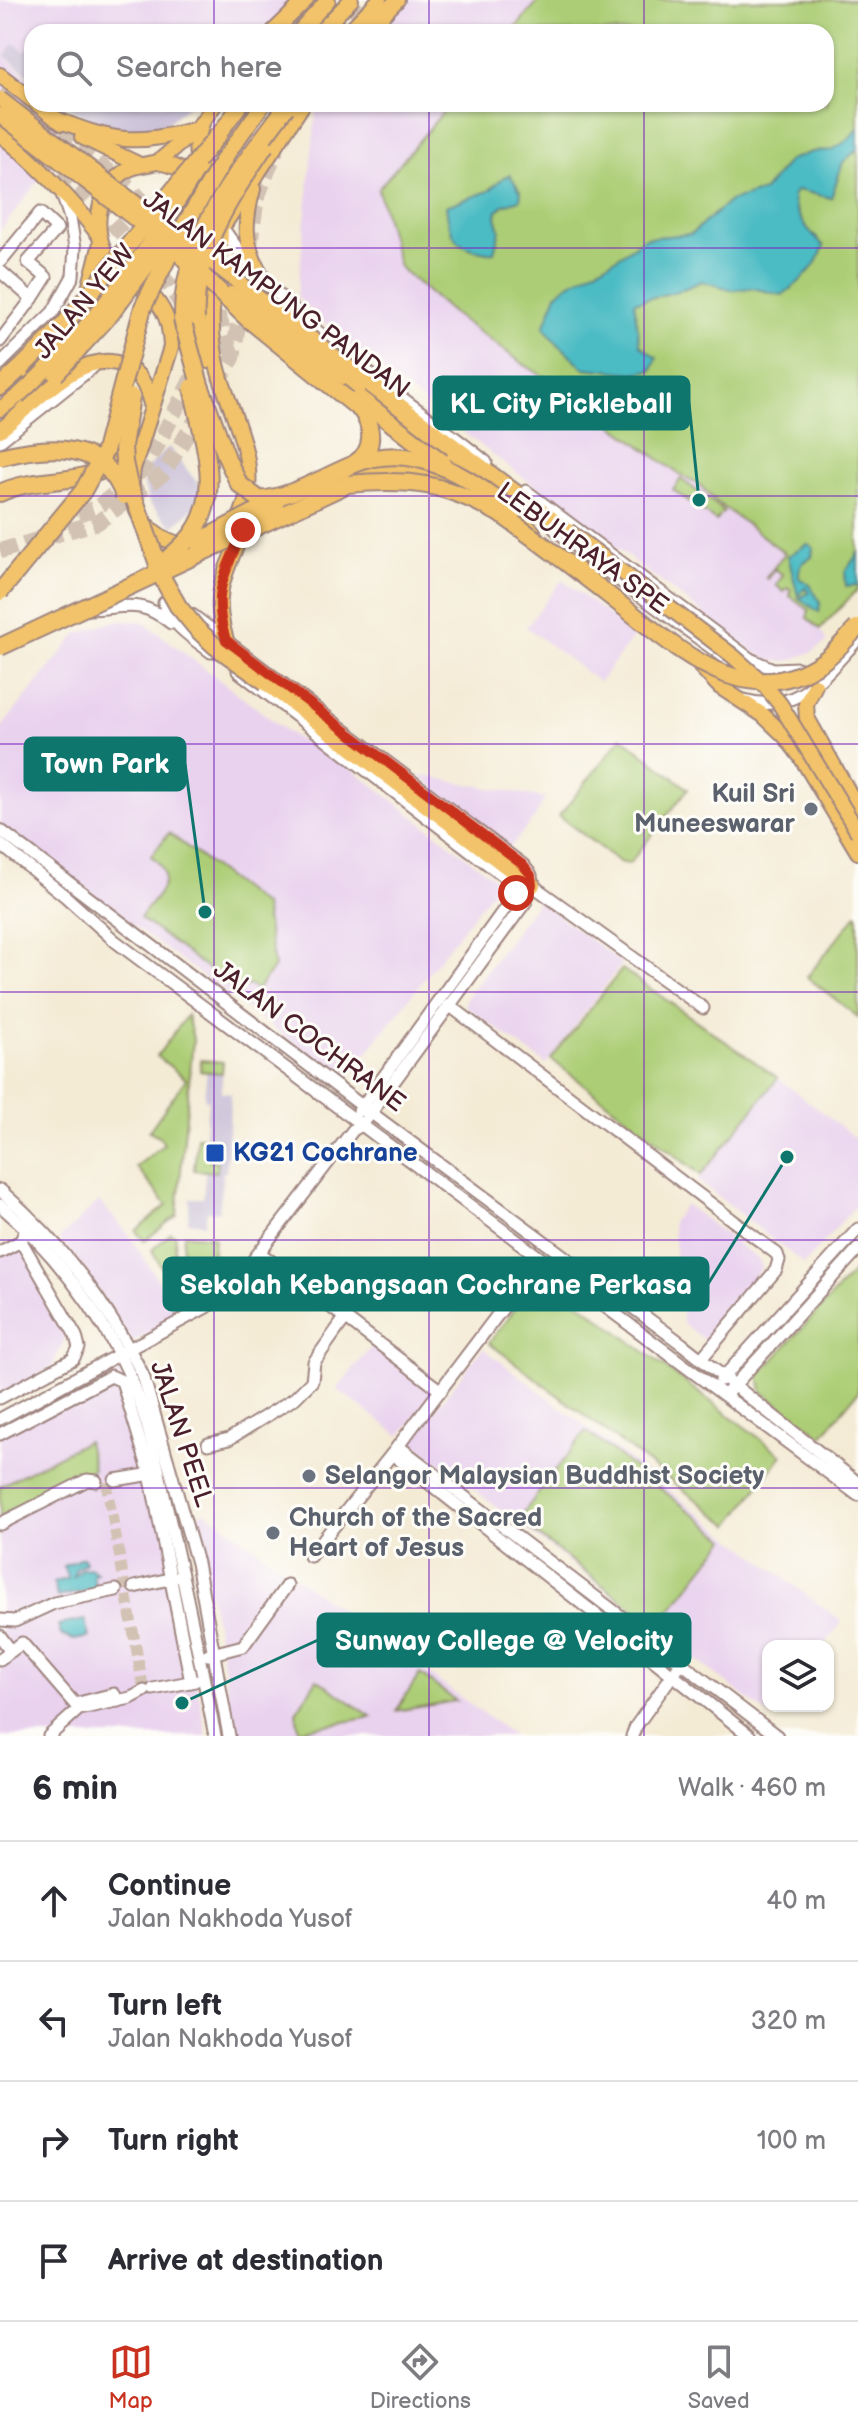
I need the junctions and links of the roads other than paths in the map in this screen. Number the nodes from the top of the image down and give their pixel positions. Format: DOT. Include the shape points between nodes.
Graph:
graph roads {
  1 [pos="306,0"];
  2 [pos="328,0"];
  3 [pos="351,0"];
  4 [pos="379,0"];
  5 [pos="397,0"];
  6 [pos="281,24"];
  7 [pos="306,24"];
  8 [pos="328,24"];
  9 [pos="356,24"];
  10 [pos="374,24"];
  11 [pos="0,75"];
  12 [pos="24,94"];
  13 [pos="0,99"];
  14 [pos="47,112"];
  15 [pos="210,112"];
  16 [pos="235,112"];
  17 [pos="258,112"];
  18 [pos="280,112"];
  19 [pos="282,112"];
  20 [pos="284,112"];
  21 [pos="298,112"];
  22 [pos="0,115"];
  23 [pos="56,119"];
  24 [pos="200,126"];
  25 [pos="0,134"];
  26 [pos="219,134"];
  27 [pos="82,137"];
  28 [pos="226,156"];
  29 [pos="158,162"];
  30 [pos="140,165"];
  31 [pos="259,172"];
  32 [pos="229,176"];
  33 [pos="51,179"];
  34 [pos="222,227"];
  35 [pos="169,234"];
  36 [pos="100,239"];
  37 [pos="188,253"];
  38 [pos="0,262"];
  39 [pos="0,271"];
  40 [pos="158,275"];
  41 [pos="262,278"];
  42 [pos="90,287"];
  43 [pos="32,299"];
  44 [pos="71,309"];
  45 [pos="253,311"];
  46 [pos="53,312"];
  47 [pos="190,319"];
  48 [pos="0,341"];
  49 [pos="100,361"];
  50 [pos="0,364"];
  51 [pos="347,373"];
  52 [pos="0,379"];
  53 [pos="0,390"];
  54 [pos="0,409"];
  55 [pos="152,409"];
  56 [pos="235,420"];
  57 [pos="0,423"];
  58 [pos="0,430"];
  59 [pos="0,441"];
  60 [pos="140,445"];
  61 [pos="0,457"];
  62 [pos="503,478"];
  63 [pos="0,493"];
  64 [pos="243,530"];
  65 [pos="218,543"];
  66 [pos="552,552"];
  67 [pos="165,583"];
  68 [pos="137,586"];
  69 [pos="0,592"];
  70 [pos="80,610"];
  71 [pos="858,617"];
  72 [pos="858,626"];
  73 [pos="192,637"];
  74 [pos="858,639"];
  75 [pos="226,640"];
  76 [pos="671,647"];
  77 [pos="0,648"];
  78 [pos="0,658"];
  79 [pos="817,661"];
  80 [pos="257,663"];
  81 [pos="246,677"];
  82 [pos="815,685"];
  83 [pos="740,699"];
  84 [pos="807,718"];
  85 [pos="785,736"];
  86 [pos="858,809"];
  87 [pos="0,830"];
  88 [pos="858,832"];
  89 [pos="0,844"];
  90 [pos="858,852"];
  91 [pos="532,885"];
  92 [pos="516,891"];
  93 [pos="449,1005"];
  94 [pos="703,1008"];
  95 [pos="367,1109"];
  96 [pos="357,1125"];
  97 [pos="0,1190"];
  98 [pos="0,1205"];
  99 [pos="27,1228"];
  100 [pos="858,1229"];
  101 [pos="21,1241"];
  102 [pos="858,1249"];
  103 [pos="0,1252"];
  104 [pos="260,1253"];
  105 [pos="540,1259"];
  106 [pos="345,1318"];
  107 [pos="124,1352"];
  108 [pos="701,1359"];
  109 [pos="104,1362"];
  110 [pos="457,1370"];
  111 [pos="128,1373"];
  112 [pos="421,1376"];
  113 [pos="723,1377"];
  114 [pos="734,1385"];
  115 [pos="715,1387"];
  116 [pos="441,1391"];
  117 [pos="726,1396"];
  118 [pos="0,1398"];
  119 [pos="0,1419"];
  120 [pos="152,1427"];
  121 [pos="0,1434"];
  122 [pos="208,1444"];
  123 [pos="395,1450"];
  124 [pos="155,1473"];
  125 [pos="115,1480"];
  126 [pos="96,1481"];
  127 [pos="858,1483"];
  128 [pos="858,1495"];
  129 [pos="0,1524"];
  130 [pos="310,1556"];
  131 [pos="183,1577"];
  132 [pos="169,1579"];
  133 [pos="287,1585"];
  134 [pos="134,1587"];
  135 [pos="116,1590"];
  136 [pos="0,1620"];
  137 [pos="0,1636"];
  138 [pos="211,1638"];
  139 [pos="11,1651"];
  140 [pos="229,1651"];
  141 [pos="214,1654"];
  142 [pos="199,1657"];
  143 [pos="0,1659"];
  144 [pos="681,1663"];
  145 [pos="672,1676"];
  146 [pos="204,1680"];
  147 [pos="191,1682"];
  148 [pos="219,1682"];
  149 [pos="77,1706"];
  150 [pos="49,1736"];
  151 [pos="215,1736"];
  152 [pos="229,1736"];
  153 [pos="632,1736"];
  154 [pos="750,1736"];
  155 [pos="777,1736"];
  1 -- 6 [label="main road"];
  2 -- 7 [label="main road"];
  3 -- 8 [label="main road"];
  4 -- 9 [label="main road"];
  5 -- 10 [label="main road"];
  11 -- 12 [label="main road"];
  13 -- 51 [label="main road, JALAN KAMPUNG PANDAN, bridge"];
  14 -- 23 [label="main road"];
  15 -- 24 [label="main road"];
  16 -- 26 [label="main road"];
  17 -- 28 [label="main road"];
  18 -- 32 [label="highway, bridge"];
  19 -- 37 [label="highway, bridge"];
  20 -- 47 [label="main road, bridge" via="211,237"];
  21 -- 31 [label="main road"];
  22 -- 37 [label="main road, JALAN KAMPUNG PANDAN, bridge"];
  23 -- 24 [label="main road" via="122,140 160,138"];
  23 -- 27 [label="main road"];
  24 -- 29 [label="main road"];
  24 -- 31 [label="main road" via="195,156 201,169 220,184 234,186"];
  25 -- 33 [label="main road"];
  26 -- 35 [label="main road, bridge"];
  26 -- 53 [label="highway, bridge" via="63,326"];
  27 -- 30 [label="main road"];
  27 -- 33 [label="main road" via="76,160"];
  28 -- 35 [label="highway, bridge"];
  29 -- 30 [label="main road"];
  29 -- 34 [label="main road" via="198,180 215,201"];
  30 -- 36 [label="main road" via="107,190 98,216"];
  31 -- 34 [label="main road"];
  31 -- 41 [label="main road" via="246,238"];
  32 -- 35 [label="highway, bridge"];
  32 -- 37 [label="highway, bridge"];
  33 -- 36 [label="main road"];
  33 -- 46 [label="street" via="65,201 75,248 73,276"];
  34 -- 41 [label="street, JALAN KAMPUNG PANDAN"];
  34 -- 56 [label="main road" via="211,316 214,350"];
  35 -- 40 [label="highway, bridge"];
  35 -- 54 [label="main road, JALAN YEW, bridge" via="37,378"];
  35 -- 57 [label="main road, JALAN YEW, bridge" via="88,342"];
  36 -- 42 [label="main road"];
  36 -- 55 [label="main road" via="115,268 152,295 166,316 171,347"];
  37 -- 45 [label="main road, JALAN KAMPUNG PANDAN, bridge"];
  37 -- 47 [label="highway, bridge" via="185,287"];
  37 -- 70 [label="highway, bridge" via="247,318 362,411 371,425 370,444 362,459 168,558"];
  38 -- 43 [label="street" via="40,213 57,229 28,262 46,277"];
  39 -- 43 [label="street"];
  40 -- 67 [label="highway, bridge" via="123,446 128,481"];
  40 -- 69 [label="highway, bridge" via="136,328 105,451 77,500"];
  41 -- 62 [label="street, JALAN KAMPUNG PANDAN" via="313,328"];
  42 -- 44 [label="street"];
  42 -- 53 [label="main road" via="71,328"];
  43 -- 48 [label="street"];
  44 -- 46 [label="street"];
  44 -- 52 [label="street"];
  45 -- 51 [label="main road, JALAN KAMPUNG PANDAN, bridge"];
  45 -- 76 [label="highway, bridge"];
  46 -- 50 [label="street"];
  47 -- 56 [label="main road"];
  47 -- 68 [label="highway, bridge" via="191,377 211,477 193,534"];
  47 -- 76 [label="highway, bridge" via="200,385 228,461 239,484 260,500 283,497 360,462 395,457 455,471 485,489"];
  49 -- 55 [label="main road" via="130,368 148,389"];
  49 -- 58 [label="main road" via="69,374"];
  49 -- 59 [label="street"];
  51 -- 62 [label="main road, JALAN KAMPUNG PANDAN"];
  51 -- 66 [label="main road, JALAN KAMPUNG PANDAN" via="472,470"];
  55 -- 60 [label="main road"];
  56 -- 65 [label="main road" via="251,482 234,529"];
  60 -- 63 [label="highway" via="96,473 28,483"];
  60 -- 65 [label="main road" via="131,489 147,527 188,547"];
  61 -- 67 [label="highway, bridge" via="59,450 101,460 120,484 139,536"];
  62 -- 79 [label="street, JALAN KAMPUNG PANDAN" via="750,659 781,670"];
  62 -- 79 [label="street, JALAN KAMPUNG PANDAN" via="593,561 740,667 778,675"];
  62 -- 88 [label="main road, JALAN KAMPUNG PANDAN, bridge" via="762,682"];
  64 -- 65 [label="main road, JALAN KAMPUNG PANDAN"];
  64 -- 66 [label="main road, JALAN KAMPUNG PANDAN" via="369,473 415,470 440,477 493,507"];
  64 -- 75 [label="main road" via="217,605"];
  65 -- 68 [label="highway"];
  66 -- 83 [label="main road, JALAN KAMPUNG PANDAN"];
  67 -- 91 [label="highway, bridge" via="206,638"];
  68 -- 70 [label="highway, bridge"];
  68 -- 76 [label="highway, LEBUHRAYA SPE, bridge" via="349,492 394,488 433,495 498,521"];
  68 -- 78 [label="highway, LEBUHRAYA SPE, bridge"];
  70 -- 73 [label="street" via="148,608"];
  70 -- 76 [label="highway, LEBUHRAYA SPE, bridge" via="348,484 392,480 434,485 481,502"];
  70 -- 77 [label="highway, LEBUHRAYA SPE, bridge"];
  71 -- 79 [label="street, JALAN KAMPUNG PANDAN"];
  72 -- 76 [label="highway, LEBUHRAYA SPE, bridge" via="818,664 773,680 720,673"];
  73 -- 75 [label="street" via="166,609 168,599"];
  73 -- 81 [label="street"];
  74 -- 76 [label="highway, LEBUHRAYA SPE, bridge" via="816,672 769,685 711,675"];
  74 -- 82 [label="street"];
  75 -- 80 [label="street"];
  80 -- 81 [label="street" via="246,663"];
  80 -- 91 [label="street" via="523,865"];
  81 -- 92 [label="street"];
  82 -- 83 [label="street" via="773,704"];
  82 -- 84 [label="main road" via="806,704"];
  83 -- 85 [label="main road, JALAN KAMPUNG PANDAN"];
  84 -- 85 [label="main road" via="794,708 783,714"];
  84 -- 86 [label="main road"];
  85 -- 90 [label="main road, JALAN KAMPUNG PANDAN"];
  87 -- 95 [label="street, JALAN COCHRANE"];
  89 -- 96 [label="street, JALAN COCHRANE" via="115,941"];
  91 -- 92 [label="street"];
  91 -- 93 [label="street" via="526,901"];
  91 -- 94 [label="street"];
  92 -- 95 [label="street"];
  93 -- 95 [label="street"];
  93 -- 108 [label="street" via="771,1248 779,1260 776,1270"];
  95 -- 96 [label="street"];
  95 -- 108 [label="street, JALAN COCHRANE"];
  96 -- 104 [label="street"];
  96 -- 105 [label="street, JALAN COCHRANE"];
  97 -- 107 [label="street, JALAN PEEL" via="39,1223 78,1268"];
  98 -- 99 [label="street, JALAN PEEL"];
  99 -- 101 [label="street"];
  99 -- 107 [label="street, JALAN PEEL"];
  100 -- 113 [label="street"];
  101 -- 103 [label="street"];
  101 -- 118 [label="street" via="79,1348 73,1359"];
  102 -- 114 [label="street"];
  104 -- 106 [label="street"];
  104 -- 107 [label="street" via="212,1304"];
  105 -- 110 [label="street"];
  105 -- 115 [label="street, JALAN COCHRANE"];
  106 -- 112 [label="street"];
  106 -- 122 [label="street" via="314,1362 312,1381 295,1398 229,1439"];
  107 -- 109 [label="street"];
  107 -- 111 [label="street, JALAN PEEL"];
  107 -- 120 [label="street, JALAN PEEL" via="143,1375"];
  108 -- 113 [label="street, JALAN COCHRANE"];
  109 -- 111 [label="street"];
  109 -- 119 [label="street"];
  110 -- 112 [label="street"];
  110 -- 116 [label="street"];
  111 -- 120 [label="street, JALAN PEEL"];
  112 -- 116 [label="street"];
  113 -- 114 [label="street, JALAN COCHRANE"];
  113 -- 115 [label="street"];
  114 -- 117 [label="street"];
  114 -- 127 [label="street, JALAN COCHRANE"];
  115 -- 117 [label="street, JALAN COCHRANE"];
  116 -- 123 [label="street"];
  117 -- 128 [label="street, JALAN COCHRANE"];
  120 -- 124 [label="street, JALAN PEEL"];
  120 -- 138 [label="street, JALAN PEEL" via="197,1563"];
  121 -- 124 [label="street" via="114,1376 122,1381"];
  123 -- 130 [label="street"];
  123 -- 144 [label="street"];
  123 -- 145 [label="street"];
  124 -- 125 [label="street"];
  124 -- 131 [label="street, JALAN PEEL"];
  124 -- 132 [label="street"];
  126 -- 129 [label="street" via="87,1480"];
  131 -- 132 [label="street"];
  131 -- 142 [label="street, JALAN PEEL"];
  132 -- 134 [label="street"];
  132 -- 147 [label="street"];
  133 -- 140 [label="street" via="243,1646"];
  135 -- 136 [label="street" via="54,1603 15,1621"];
  137 -- 139 [label="street"];
  138 -- 140 [label="street"];
  138 -- 141 [label="street, JALAN PEEL"];
  139 -- 143 [label="street"];
  139 -- 149 [label="street" via="22,1643"];
  140 -- 141 [label="street"];
  140 -- 148 [label="street"];
  141 -- 142 [label="street"];
  141 -- 148 [label="street, JALAN PEEL"];
  142 -- 146 [label="street, JALAN PEEL"];
  144 -- 145 [label="street"];
  144 -- 155 [label="street"];
  145 -- 153 [label="street"];
  145 -- 154 [label="street"];
  146 -- 147 [label="street"];
  146 -- 148 [label="street"];
  146 -- 151 [label="street, JALAN PEEL"];
  147 -- 149 [label="street"];
  148 -- 152 [label="street, JALAN PEEL"];
  149 -- 150 [label="street"];
}
